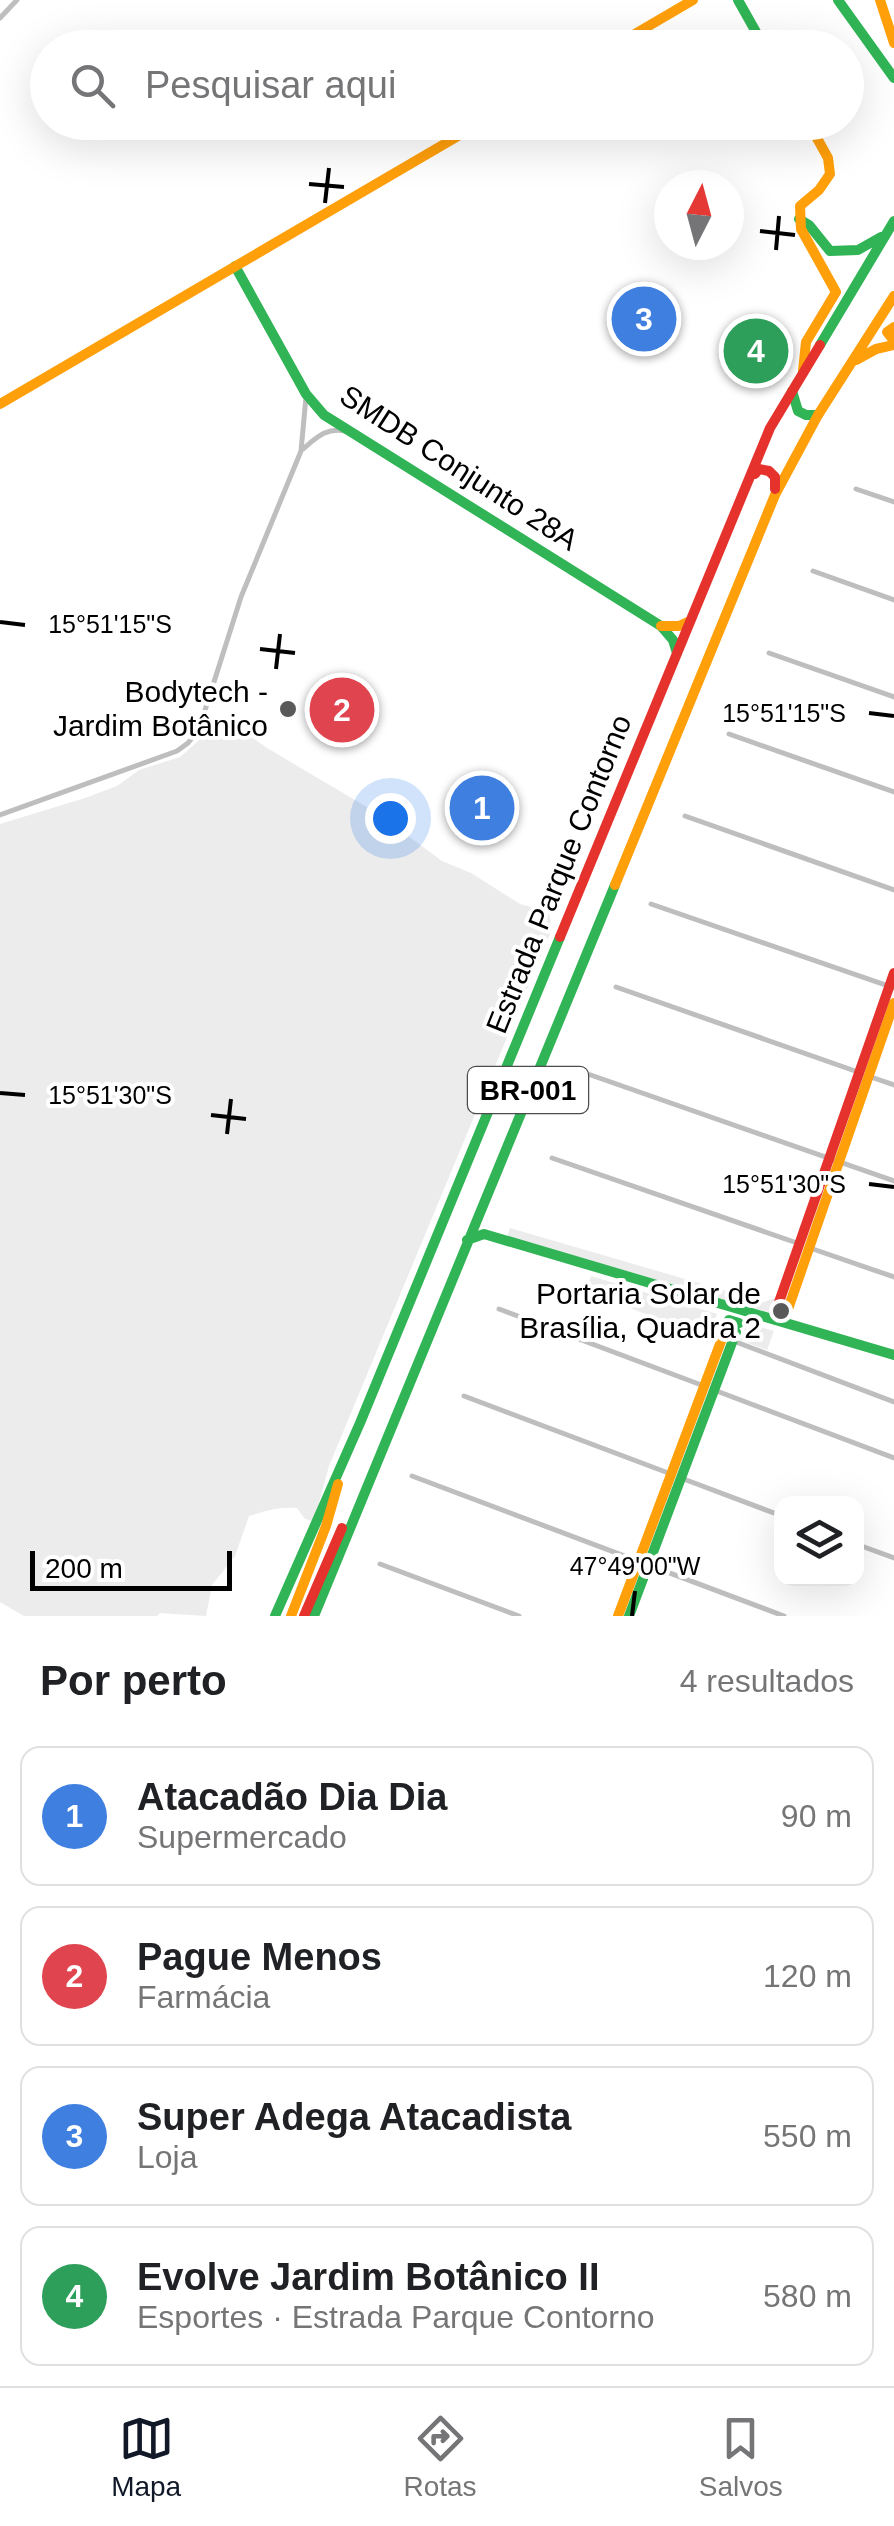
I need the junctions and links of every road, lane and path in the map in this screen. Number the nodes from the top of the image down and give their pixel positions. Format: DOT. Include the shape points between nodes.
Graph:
graph roads {
  1 [pos="16,0"];
  2 [pos="693,0"];
  3 [pos="738,0"];
  4 [pos="838,0"];
  5 [pos="883,0"];
  6 [pos="0,18"];
  7 [pos="894,19"];
  8 [pos="642,30"];
  9 [pos="755,30"];
  10 [pos="860,30"];
  11 [pos="864,36"];
  12 [pos="894,44"];
  13 [pos="894,78"];
  14 [pos="451,140"];
  15 [pos="818,140"];
  16 [pos="799,219"];
  17 [pos="892,226"];
  18 [pos="235,266"];
  19 [pos="894,296"];
  20 [pos="894,327"];
  21 [pos="894,343"];
  22 [pos="852,362"];
  23 [pos="802,374"];
  24 [pos="792,390"];
  25 [pos="306,394"];
  26 [pos="0,404"];
  27 [pos="818,415"];
  28 [pos="349,432"];
  29 [pos="301,451"];
  30 [pos="747,485"];
  31 [pos="856,488"];
  32 [pos="775,494"];
  33 [pos="894,502"];
  34 [pos="813,572"];
  35 [pos="894,600"];
  36 [pos="692,621"];
  37 [pos="661,626"];
  38 [pos="677,653"];
  39 [pos="769,654"];
  40 [pos="894,696"];
  41 [pos="729,734"];
  42 [pos="894,792"];
  43 [pos="0,815"];
  44 [pos="685,816"];
  45 [pos="894,890"];
  46 [pos="651,904"];
  47 [pos="894,973"];
  48 [pos="616,987"];
  49 [pos="892,987"];
  50 [pos="894,1003"];
  51 [pos="585,1072"];
  52 [pos="864,1074"];
  53 [pos="894,1085"];
  54 [pos="552,1158"];
  55 [pos="834,1160"];
  56 [pos="894,1181"];
  57 [pos="474,1222"];
  58 [pos="484,1234"];
  59 [pos="467,1240"];
  60 [pos="804,1246"];
  61 [pos="894,1277"];
  62 [pos="498,1309"];
  63 [pos="781,1311"];
  64 [pos="733,1325"];
  65 [pos="894,1355"];
  66 [pos="709,1388"];
  67 [pos="464,1396"];
  68 [pos="894,1402"];
  69 [pos="348,1450"];
  70 [pos="380,1451"];
  71 [pos="894,1458"];
  72 [pos="412,1476"];
  73 [pos="676,1476"];
  74 [pos="774,1513"];
  75 [pos="864,1547"];
  76 [pos="894,1558"];
  77 [pos="644,1563"];
  78 [pos="380,1564"];
  79 [pos="275,1616"];
  80 [pos="290,1616"];
  81 [pos="304,1616"];
  82 [pos="314,1616"];
  83 [pos="520,1616"];
  84 [pos="618,1616"];
  85 [pos="629,1616"];
  86 [pos="784,1616"];
  1 -- 6 [label="street"];
  2 -- 8 [label="main road"];
  3 -- 9 [label="main road"];
  4 -- 10 [label="main road"];
  5 -- 7 [label="main road"];
  5 -- 12 [label="main road"];
  11 -- 13 [label="main road"];
  14 -- 18 [label="main road"];
  15 -- 16 [label="main road" via="830,174 804,200"];
  16 -- 17 [label="main road" via="830,252 858,250"];
  16 -- 23 [label="main road" via="836,292 806,342"];
  17 -- 23 [label="main road, Estrada Parque Contorno / BR-001"];
  18 -- 25 [label="main road, SMDB Conjunto 28A"];
  18 -- 26 [label="main road"];
  19 -- 22 [label="main road, Estrada Parque Contorno / BR-001"];
  20 -- 21 [label="main road" via="887,332"];
  21 -- 22 [label="main road"];
  22 -- 27 [label="main road, Estrada Parque Contorno / BR-001"];
  23 -- 24 [label="main road, Estrada Parque Contorno / BR-001"];
  24 -- 27 [label="main road" via="798,414"];
  24 -- 30 [label="main road, Estrada Parque Contorno / BR-001"];
  25 -- 28 [label="main road, SMDB Conjunto 28A"];
  25 -- 29 [label="street"];
  27 -- 32 [label="main road, Estrada Parque Contorno / BR-001"];
  28 -- 29 [label="street" via="324,432"];
  28 -- 37 [label="main road, SMDB Conjunto 28A"];
  29 -- 43 [label="street" via="188,744"];
  30 -- 32 [label="main road" via="759,469 770,470"];
  30 -- 36 [label="main road, Estrada Parque Contorno / BR-001"];
  31 -- 33 [label="street"];
  32 -- 57 [label="main road, Estrada Parque Contorno / BR-001"];
  34 -- 35 [label="street"];
  36 -- 37 [label="main road"];
  36 -- 38 [label="main road, Estrada Parque Contorno / BR-001"];
  37 -- 38 [label="main road"];
  38 -- 69 [label="main road, Estrada Parque Contorno / BR-001"];
  39 -- 40 [label="street"];
  41 -- 42 [label="street"];
  44 -- 45 [label="street"];
  46 -- 49 [label="street"];
  47 -- 49 [label="main road"];
  48 -- 52 [label="street"];
  49 -- 52 [label="main road"];
  50 -- 52 [label="main road"];
  51 -- 55 [label="street"];
  52 -- 53 [label="street"];
  52 -- 55 [label="main road"];
  54 -- 60 [label="street"];
  55 -- 56 [label="street"];
  55 -- 60 [label="main road"];
  57 -- 58 [label="main road"];
  57 -- 59 [label="main road, Estrada Parque Contorno / BR-001"];
  58 -- 59 [label="main road"];
  58 -- 64 [label="main road"];
  59 -- 70 [label="main road, Estrada Parque Contorno / BR-001"];
  60 -- 61 [label="street"];
  60 -- 63 [label="main road"];
  62 -- 66 [label="street"];
  63 -- 64 [label="main road"];
  63 -- 65 [label="main road"];
  64 -- 66 [label="main road"];
  64 -- 68 [label="street"];
  66 -- 71 [label="street"];
  66 -- 73 [label="main road"];
  67 -- 73 [label="street"];
  69 -- 79 [label="main road, Estrada Parque Contorno / BR-001"];
  69 -- 80 [label="main road"];
  70 -- 81 [label="main road"];
  70 -- 82 [label="main road, Estrada Parque Contorno / BR-001"];
  72 -- 77 [label="street"];
  73 -- 74 [label="street"];
  73 -- 77 [label="main road"];
  75 -- 76 [label="street"];
  77 -- 84 [label="main road"];
  77 -- 85 [label="main road"];
  77 -- 86 [label="street"];
  78 -- 83 [label="street"];
}
